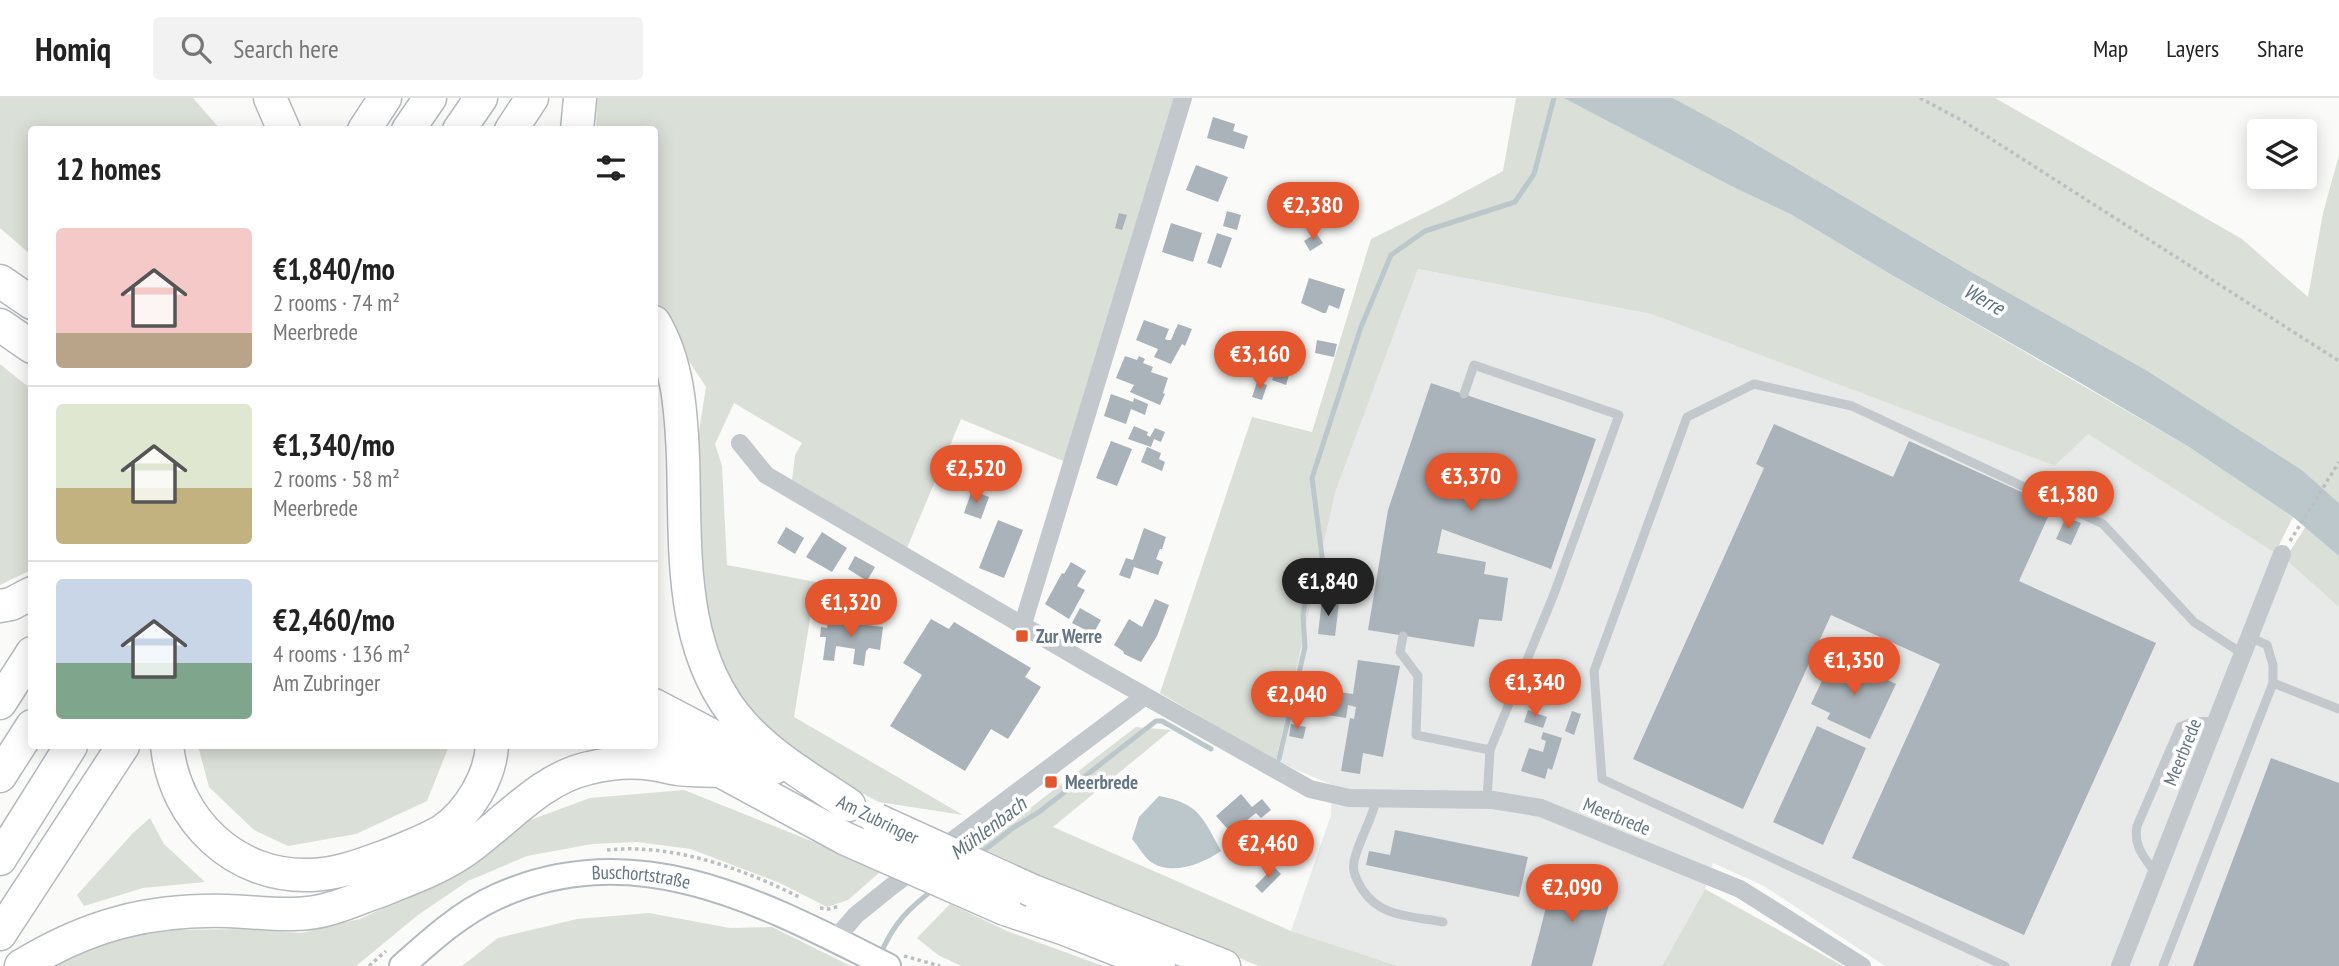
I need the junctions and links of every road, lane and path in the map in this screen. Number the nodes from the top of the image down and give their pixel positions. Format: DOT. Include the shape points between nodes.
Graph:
graph roads {
  1 [pos="270,98"];
  2 [pos="385,98"];
  3 [pos="430,98"];
  4 [pos="481,98"];
  5 [pos="532,98"];
  6 [pos="580,98"];
  7 [pos="1183,98"];
  8 [pos="1920,98"];
  9 [pos="282,126"];
  10 [pos="367,126"];
  11 [pos="411,126"];
  12 [pos="463,126"];
  13 [pos="514,126"];
  14 [pos="577,126"];
  15 [pos="0,281"];
  16 [pos="28,300"];
  17 [pos="0,325"];
  18 [pos="658,328"];
  19 [pos="28,344"];
  20 [pos="2339,360"];
  21 [pos="1464,394"];
  22 [pos="740,443"];
  23 [pos="2339,462"];
  24 [pos="2300,525"];
  25 [pos="2282,554"];
  26 [pos="28,595"];
  27 [pos="0,606"];
  28 [pos="1023,624"];
  29 [pos="1403,636"];
  30 [pos="2250,636"];
  31 [pos="2243,654"];
  32 [pos="28,659"];
  33 [pos="2273,683"];
  34 [pos="1145,696"];
  35 [pos="0,703"];
  36 [pos="658,707"];
  37 [pos="2339,709"];
  38 [pos="2216,721"];
  39 [pos="28,732"];
  40 [pos="658,736"];
  41 [pos="69,749"];
  42 [pos="121,749"];
  43 [pos="168,749"];
  44 [pos="492,749"];
  45 [pos="1490,750"];
  46 [pos="720,771"];
  47 [pos="0,775"];
  48 [pos="1377,798"];
  49 [pos="1487,800"];
  50 [pos="849,805"];
  51 [pos="0,859"];
  52 [pos="2156,874"];
  53 [pos="1443,922"];
  54 [pos="0,934"];
  55 [pos="835,939"];
  56 [pos="896,961"];
  57 [pos="21,966"];
  58 [pos="402,966"];
  59 [pos="940,966"];
  60 [pos="1159,966"];
  61 [pos="1224,966"];
  62 [pos="1862,966"];
  63 [pos="2005,966"];
  64 [pos="2120,966"];
  65 [pos="2163,966"];
  1 -- 9 [label="highway"];
  2 -- 10 [label="highway"];
  3 -- 11 [label="highway"];
  4 -- 12 [label="highway"];
  5 -- 13 [label="highway"];
  6 -- 14 [label="highway"];
  7 -- 28 [label="street"];
  8 -- 20 [label="path"];
  15 -- 16 [label="highway"];
  17 -- 19 [label="highway"];
  18 -- 50 [label="highway" via="677,381 687,584 694,633 705,662 720,695 743,725 772,753"];
  21 -- 45 [label="lane" via="1474,365 1619,415 1554,594"];
  22 -- 28 [label="street, Meerbrede" via="766,475"];
  23 -- 24 [label="path"];
  25 -- 30 [label="street, Meerbrede"];
  26 -- 27 [label="highway"];
  28 -- 34 [label="street, Meerbrede"];
  29 -- 45 [label="lane" via="1400,652 1418,676 1416,735"];
  30 -- 31 [label="street, Meerbrede"];
  30 -- 33 [label="lane" via="2267,645"];
  31 -- 38 [label="street, Meerbrede"];
  31 -- 63 [label="lane" via="2194,622 2103,524 1852,406 1754,384 1688,417 1594,671 1602,779"];
  32 -- 35 [label="highway"];
  33 -- 37 [label="lane"];
  33 -- 65 [label="lane"];
  34 -- 48 [label="street, Meerbrede" via="1310,789 1349,798"];
  34 -- 55 [label="street" via="892,886"];
  36 -- 50 [label="highway, Am Zubringer"];
  38 -- 52 [label="street, Meerbrede"];
  38 -- 52 [label="lane" via="2180,727 2137,826 2137,848"];
  39 -- 47 [label="highway"];
  40 -- 46 [label="highway, Am Zubringer"];
  41 -- 51 [label="highway"];
  42 -- 54 [label="highway"];
  43 -- 44 [label="highway" via="188,811 208,836 255,865 313,875 350,870 444,829 479,789"];
  45 -- 49 [label="lane"];
  46 -- 57 [label="highway" via="652,763 587,768 558,779 463,852 429,872 331,909 298,915 170,912 130,918 90,930"];
  46 -- 60 [label="highway, Am Zubringer, bridge" via="846,839 1005,909"];
  48 -- 49 [label="street, Meerbrede"];
  48 -- 53 [label="lane" via="1355,856 1353,874 1368,900 1382,910"];
  49 -- 62 [label="street, Meerbrede" via="1541,808 1740,888"];
  50 -- 61 [label="highway, Am Zubringer, bridge" via="1033,891"];
  52 -- 64 [label="street, Meerbrede"];
  55 -- 56 [label="main road, Buschortstraße" via="865,955"];
  55 -- 58 [label="main road, Buschortstraße" via="706,885 613,871 536,882 495,897 436,936"];
  56 -- 59 [label="path"];
}
